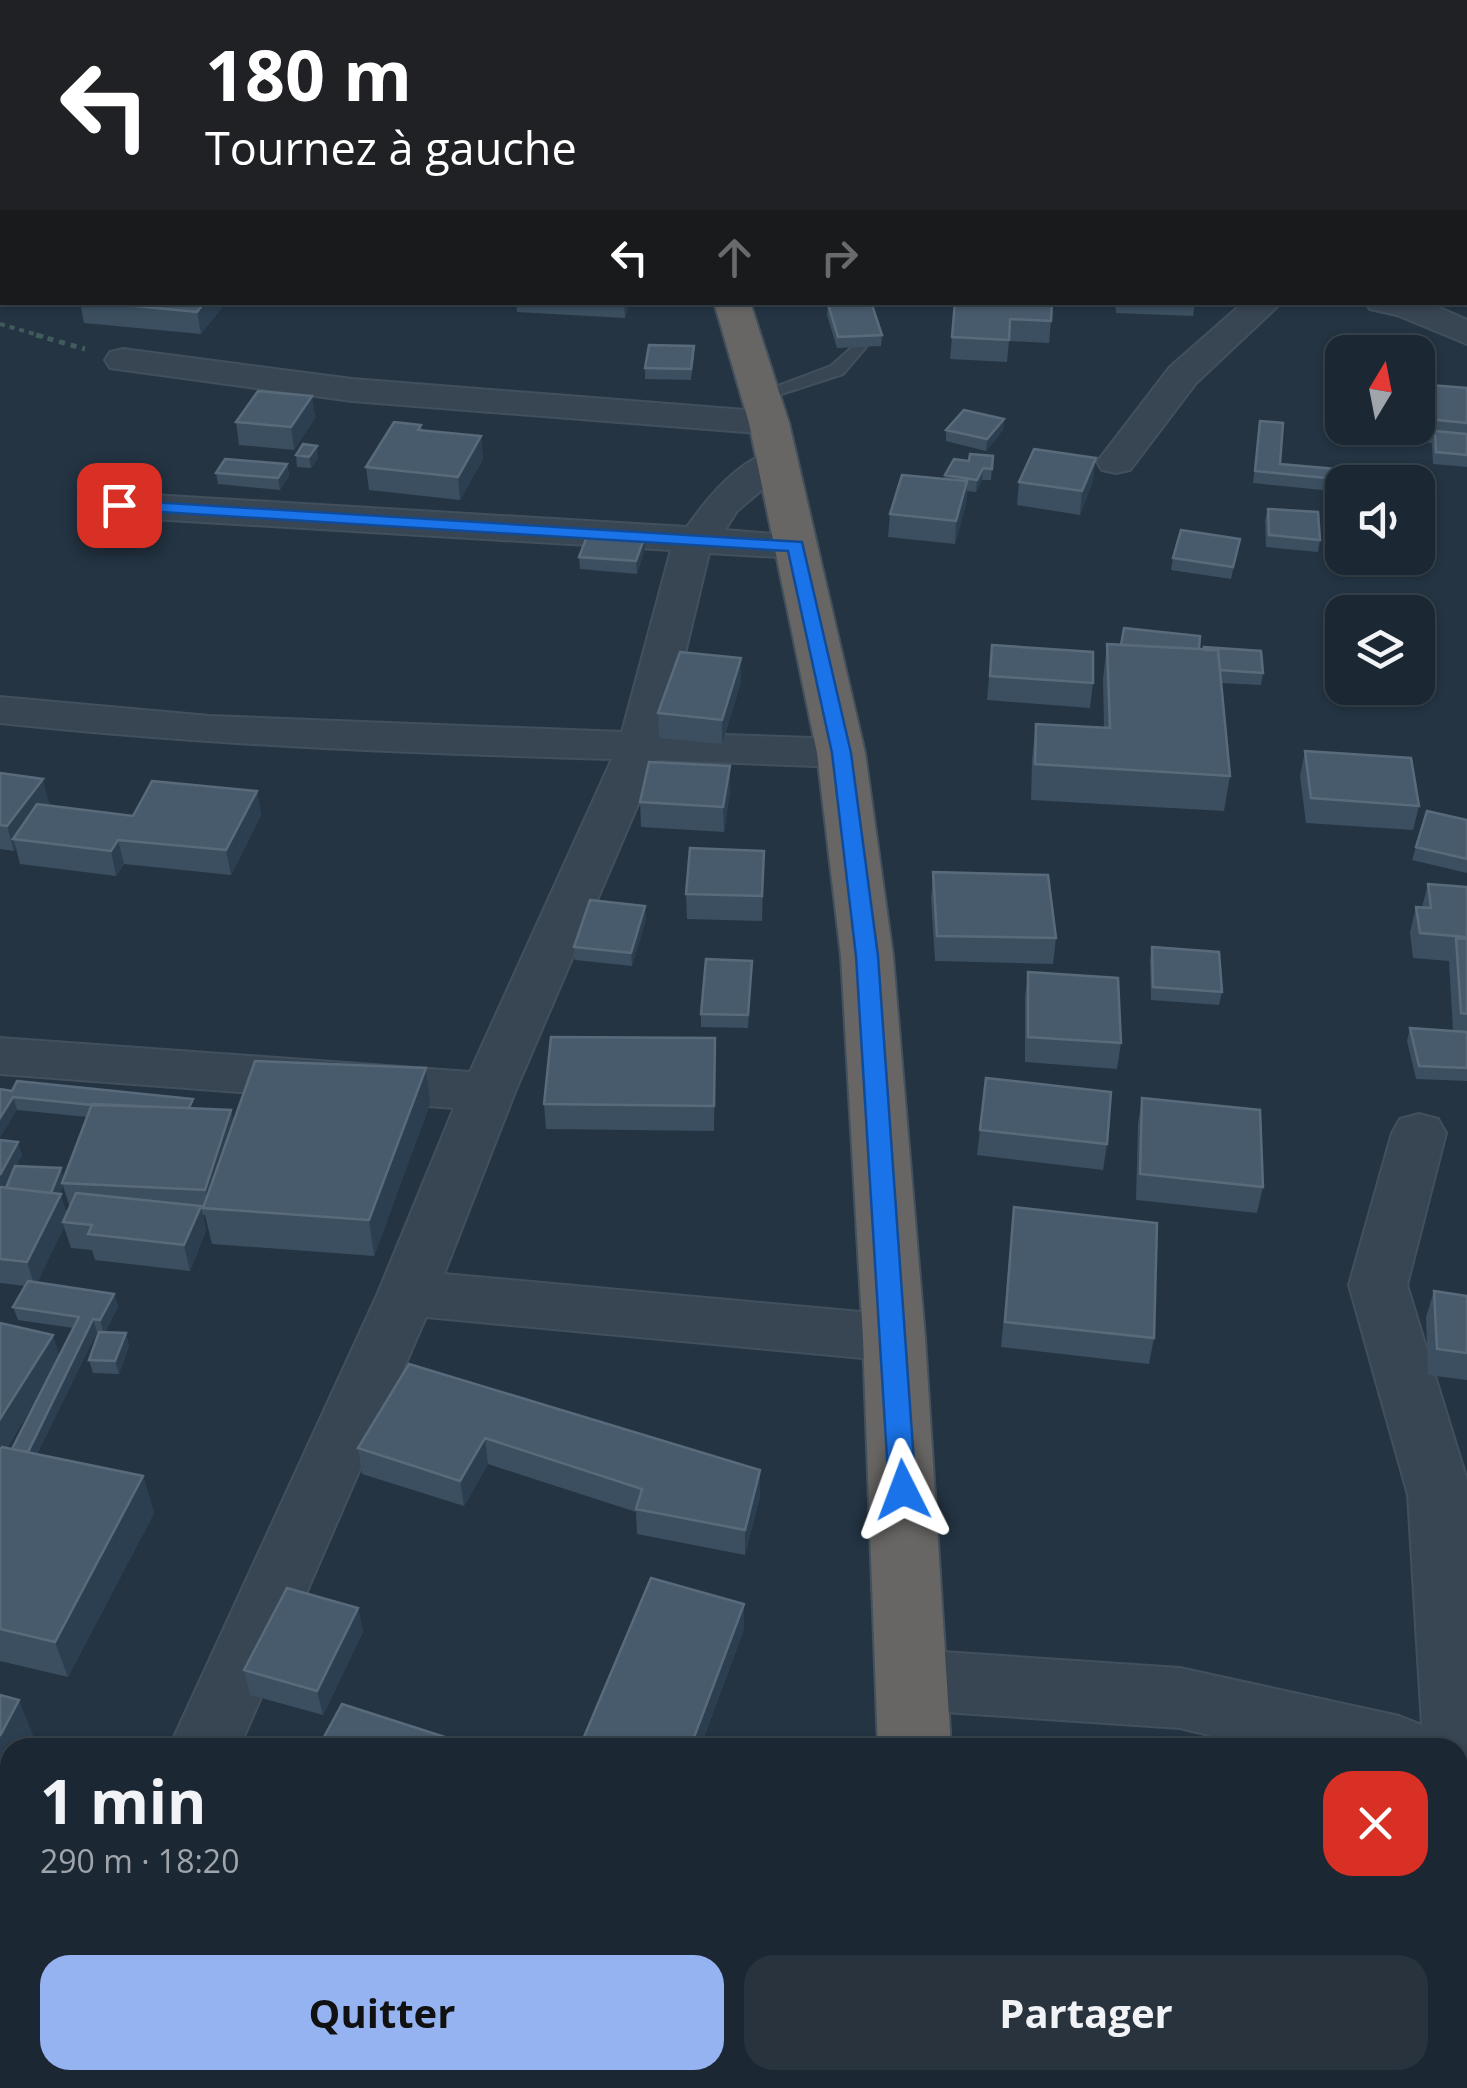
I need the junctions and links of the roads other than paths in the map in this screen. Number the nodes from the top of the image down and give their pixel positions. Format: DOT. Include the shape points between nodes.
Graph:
graph roads {
  1 [pos="733,305"];
  2 [pos="1261,305"];
  3 [pos="1400,305"];
  4 [pos="1467,333"];
  5 [pos="858,347"];
  6 [pos="123,360"];
  7 [pos="769,427"];
  8 [pos="1116,462"];
  9 [pos="119,505"];
  10 [pos="698,541"];
  11 [pos="796,546"];
  12 [pos="0,710"];
  13 [pos="641,744"];
  14 [pos="842,753"];
  15 [pos="0,1056"];
  16 [pos="488,1092"];
  17 [pos="1419,1133"];
  18 [pos="406,1293"];
  19 [pos="894,1338"];
  20 [pos="913,1680"];
  21 [pos="208,1738"];
  22 [pos="915,1738"];
  23 [pos="1355,1738"];
  24 [pos="1456,1738"];
  1 -- 7 [label="highway"];
  2 -- 8 [label="street" via="1183,375"];
  3 -- 4 [label="street"];
  5 -- 7 [label="lane"];
  6 -- 7 [label="street" via="352,390"];
  7 -- 10 [label="street"];
  7 -- 11 [label="highway"];
  9 -- 10 [label="street"];
  10 -- 11 [label="street"];
  10 -- 13 [label="street" via="687,556"];
  11 -- 14 [label="highway"];
  12 -- 13 [label="street" via="338,738"];
  13 -- 14 [label="street"];
  13 -- 16 [label="street"];
  14 -- 19 [label="highway" via="867,956"];
  15 -- 16 [label="street"];
  16 -- 18 [label="street"];
  17 -- 24 [label="street" via="1378,1285 1440,1495"];
  18 -- 19 [label="street"];
  18 -- 21 [label="street"];
  19 -- 20 [label="highway"];
  20 -- 22 [label="highway"];
  20 -- 23 [label="street" via="1180,1698"];
}
